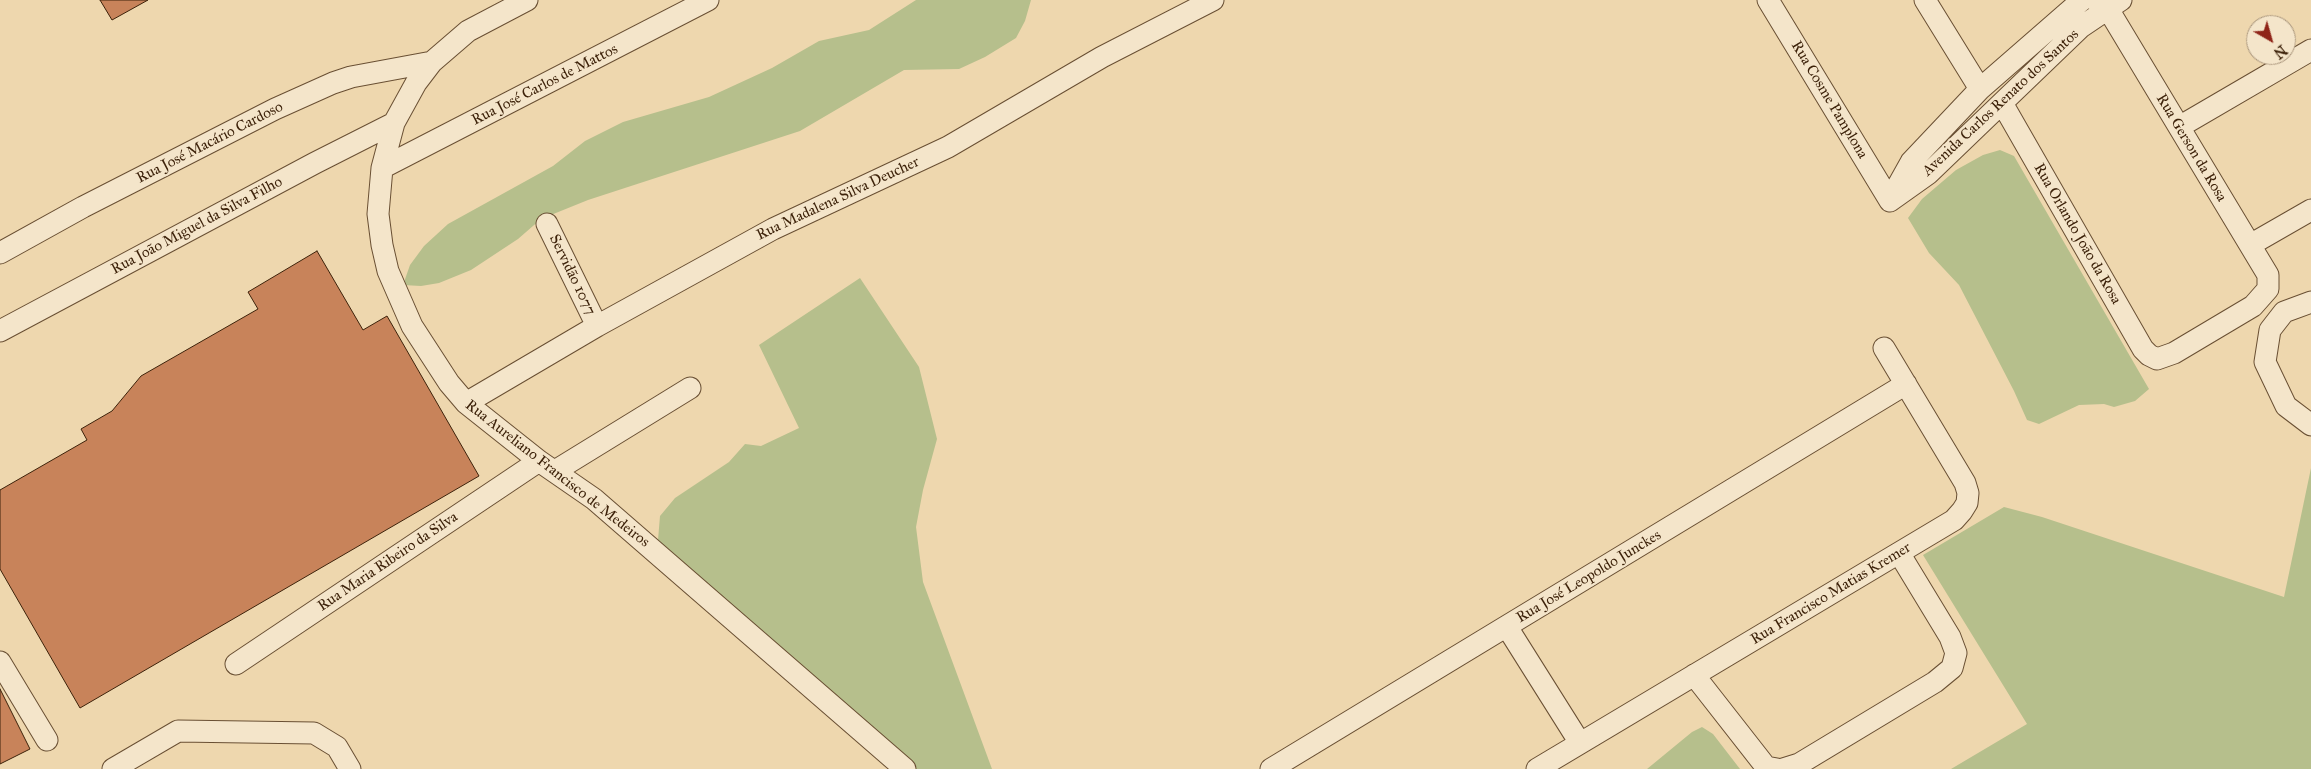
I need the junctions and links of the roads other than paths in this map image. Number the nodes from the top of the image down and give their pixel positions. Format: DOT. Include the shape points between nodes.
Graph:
graph roads {
  1 [pos="527,0"];
  2 [pos="708,0"];
  3 [pos="1213,0"];
  4 [pos="1768,0"];
  5 [pos="1925,0"];
  6 [pos="2082,0"];
  7 [pos="2108,3"];
  8 [pos="2311,50"];
  9 [pos="432,62"];
  10 [pos="1980,89"];
  11 [pos="2002,104"];
  12 [pos="394,123"];
  13 [pos="2179,127"];
  14 [pos="382,168"];
  15 [pos="1890,201"];
  16 [pos="2311,210"];
  17 [pos="547,224"];
  18 [pos="2250,245"];
  19 [pos="0,253"];
  20 [pos="2268,288"];
  21 [pos="2311,302"];
  22 [pos="597,326"];
  23 [pos="0,331"];
  24 [pos="1884,348"];
  25 [pos="1906,384"];
  26 [pos="690,388"];
  27 [pos="466,403"];
  28 [pos="2311,425"];
  29 [pos="547,466"];
  30 [pos="1899,553"];
  31 [pos="1507,627"];
  32 [pos="0,662"];
  33 [pos="236,664"];
  34 [pos="1694,675"];
  35 [pos="47,740"];
  36 [pos="1580,743"];
  37 [pos="113,769"];
  38 [pos="350,769"];
  39 [pos="905,769"];
  40 [pos="1271,769"];
  41 [pos="1537,769"];
  42 [pos="1777,769"];
  43 [pos="1783,769"];
  1 -- 9 [label="street, Rua Aureliano Francisco de Medeiros" via="468,31"];
  2 -- 14 [label="street, Rua José Carlos de Mattos"];
  3 -- 22 [label="street, Rua Madalena Silva Deucher" via="1102,57 956,143 773,229"];
  4 -- 15 [label="street, Rua Cosme Pamplona"];
  5 -- 10 [label="street"];
  6 -- 10 [label="street, Avenida Carlos Renato dos Santos"];
  7 -- 11 [label="street, Avenida Carlos Renato dos Santos"];
  7 -- 13 [label="street, Rua Gerson da Rosa"];
  8 -- 13 [label="street"];
  9 -- 12 [label="street, Rua Aureliano Francisco de Medeiros"];
  9 -- 19 [label="street, Rua José Macário Cardoso" via="333,83 275,109"];
  10 -- 15 [label="street, Avenida Carlos Renato dos Santos" via="1911,162"];
  11 -- 15 [label="street, Avenida Carlos Renato dos Santos" via="1928,174"];
  11 -- 20 [label="street, Rua Orlando João da Rosa" via="2148,355 2157,359 2174,354 2244,313"];
  12 -- 14 [label="street, Rua Aureliano Francisco de Medeiros"];
  12 -- 23 [label="street, Rua João Miguel da Silva Filho"];
  13 -- 18 [label="street, Rua Gerson da Rosa"];
  14 -- 27 [label="street, Rua Aureliano Francisco de Medeiros" via="378,214 388,271 412,326"];
  16 -- 18 [label="street"];
  17 -- 22 [label="street, Servidão 1077"];
  18 -- 20 [label="street, Rua Gerson da Rosa" via="2268,275"];
  21 -- 28 [label="street" via="2284,312 2270,330 2265,362 2286,406"];
  22 -- 27 [label="street, Rua Madalena Silva Deucher"];
  24 -- 25 [label="street, Rua Francisco Matias Kremer"];
  25 -- 30 [label="street, Rua Francisco Matias Kremer" via="1968,493 1967,503 1954,520"];
  25 -- 31 [label="street, Rua José Leopoldo Junckes"];
  26 -- 29 [label="street, Rua Maria Ribeiro da Silva"];
  27 -- 29 [label="street, Rua Aureliano Francisco de Medeiros"];
  29 -- 33 [label="street, Rua Maria Ribeiro da Silva"];
  29 -- 39 [label="street, Rua Aureliano Francisco de Medeiros" via="594,499 644,541"];
  30 -- 34 [label="street, Rua Francisco Matias Kremer"];
  30 -- 43 [label="street" via="1950,637 1956,654 1952,668 1935,682 1799,764"];
  31 -- 36 [label="street"];
  31 -- 40 [label="street, Rua José Leopoldo Junckes"];
  32 -- 35 [label="street"];
  34 -- 36 [label="street, Rua Francisco Matias Kremer"];
  34 -- 42 [label="street" via="1766,767"];
  36 -- 41 [label="street, Rua Francisco Matias Kremer"];
  37 -- 38 [label="street" via="178,731 314,733 337,747"];
}
